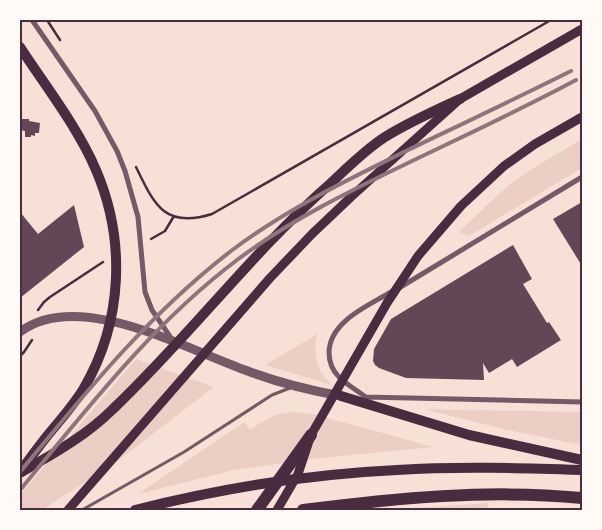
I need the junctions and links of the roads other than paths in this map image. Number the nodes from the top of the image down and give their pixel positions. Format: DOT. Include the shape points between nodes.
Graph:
graph roads {
  1 [pos="32,20"];
  2 [pos="582,29"];
  3 [pos="20,47"];
  4 [pos="460,99"];
  5 [pos="582,117"];
  6 [pos="582,177"];
  7 [pos="20,332"];
  8 [pos="171,339"];
  9 [pos="296,387"];
  10 [pos="341,396"];
  11 [pos="367,398"];
  12 [pos="582,402"];
  13 [pos="311,435"];
  14 [pos="582,460"];
  15 [pos="582,470"];
  16 [pos="20,472"];
  17 [pos="582,498"];
  18 [pos="68,510"];
  19 [pos="82,510"];
  20 [pos="135,510"];
  21 [pos="257,510"];
  22 [pos="277,510"];
  23 [pos="303,510"];
  1 -- 8 [label="street" via="95,111 120,157 138,217 145,292 152,310"];
  2 -- 4 [label="main road"];
  3 -- 16 [label="main road" via="76,132 95,168 113,222 117,260 110,324 99,357 83,390"];
  4 -- 16 [label="main road" via="384,137 305,206 112,410 68,445"];
  4 -- 18 [label="main road" via="291,256"];
  5 -- 13 [label="main road" via="504,166 461,206 418,256"];
  6 -- 11 [label="street" via="346,320 332,337 330,363 338,377"];
  7 -- 8 [label="street" via="53,318 71,316 91,317"];
  8 -- 9 [label="street" via="230,365"];
  9 -- 10 [label="street"];
  9 -- 19 [label="lane" via="272,395 184,452"];
  10 -- 11 [label="street"];
  10 -- 14 [label="main road" via="469,435"];
  11 -- 12 [label="street"];
  13 -- 21 [label="highway"];
  13 -- 22 [label="main road" via="298,474"];
  15 -- 20 [label="main road" via="442,468 354,473 197,496"];
  17 -- 23 [label="highway" via="513,494 428,496"];
}
